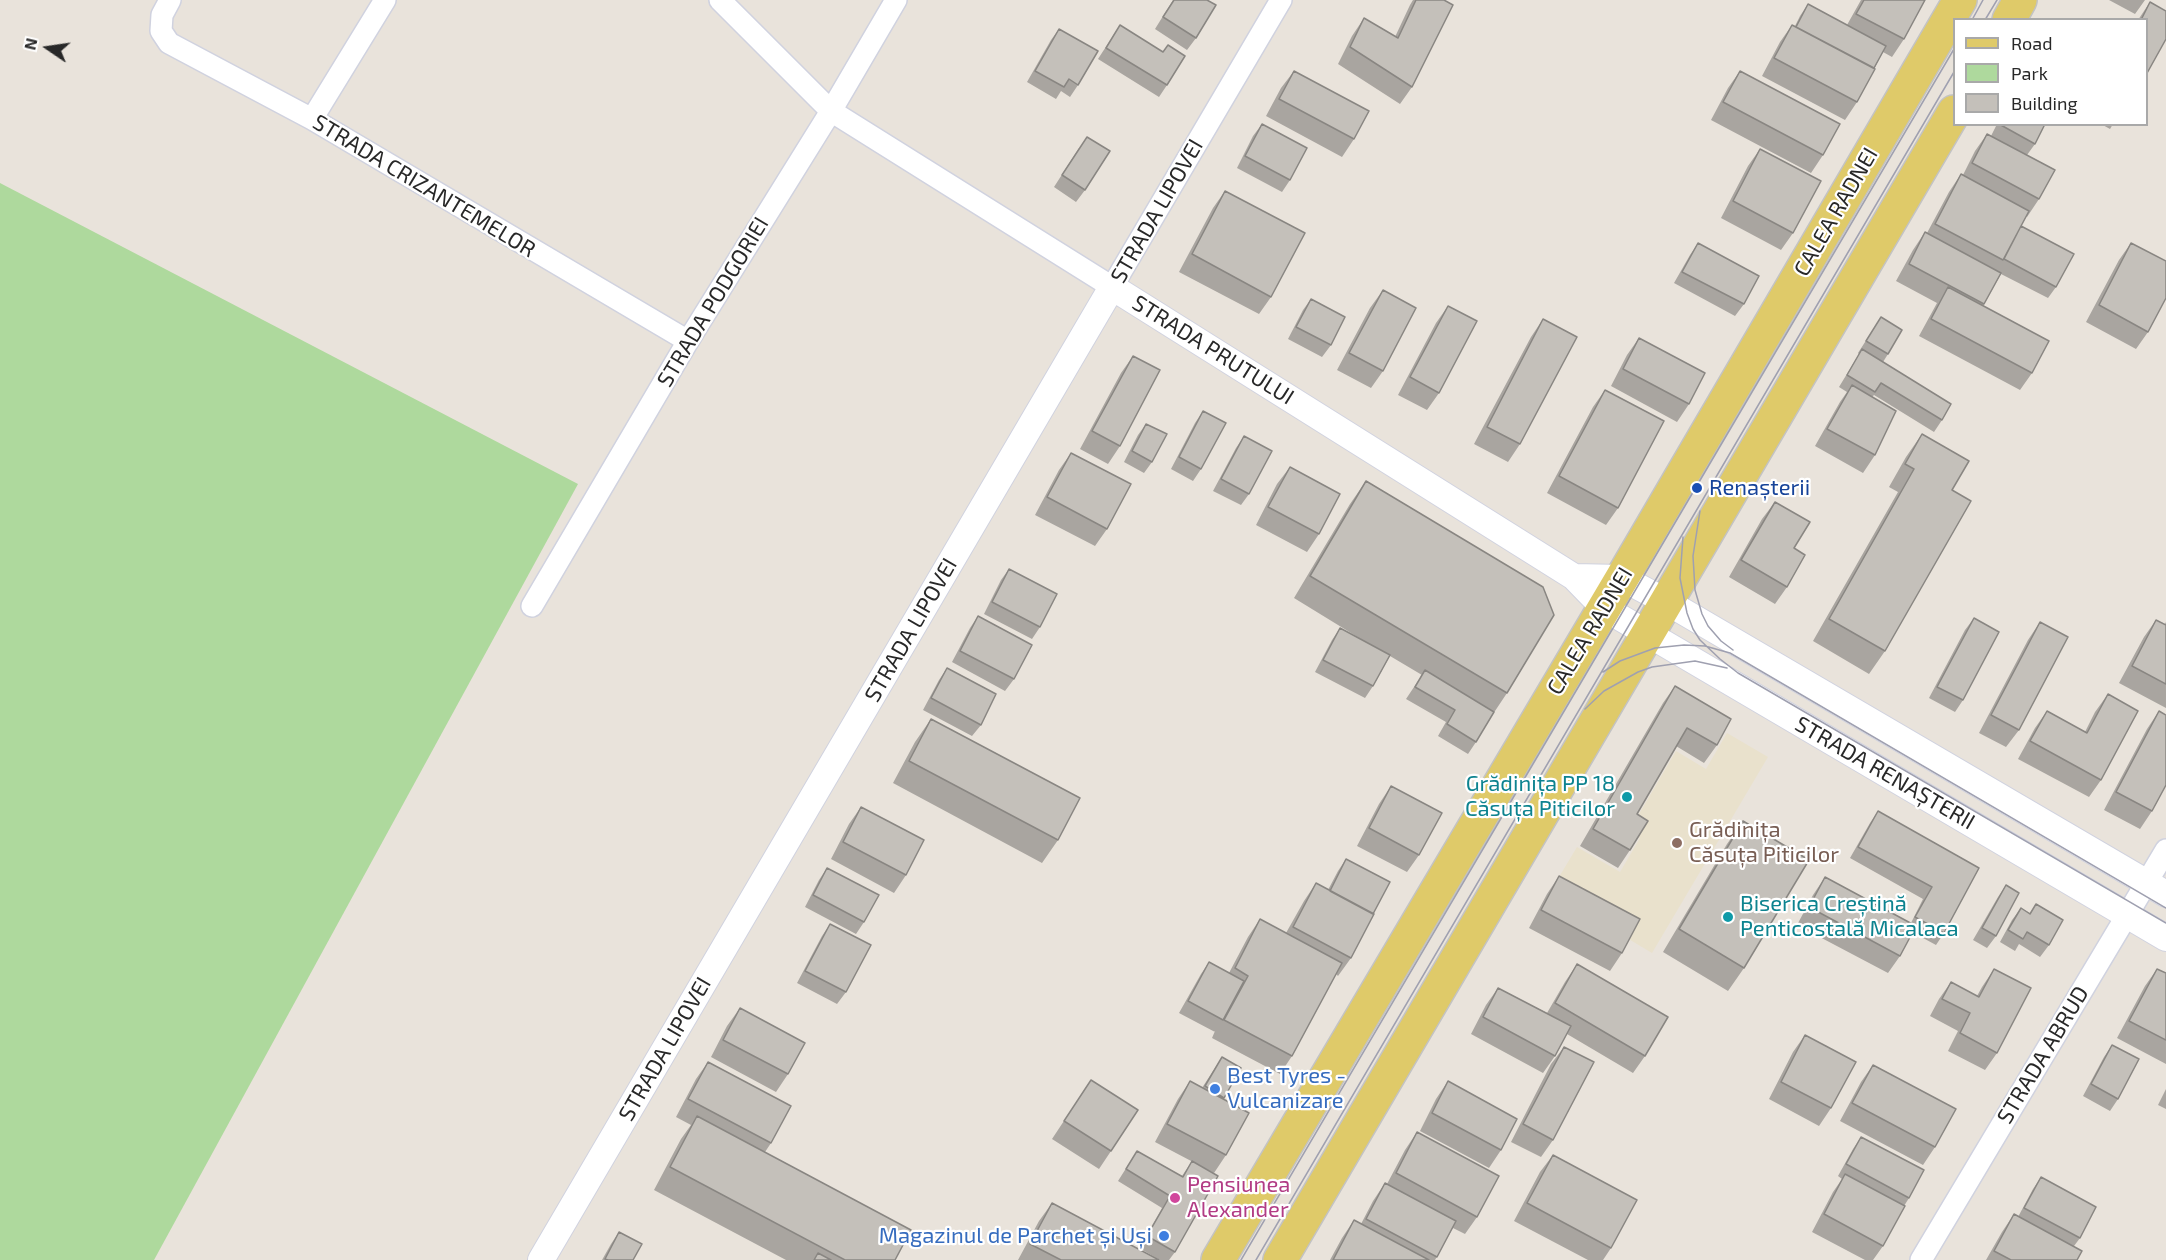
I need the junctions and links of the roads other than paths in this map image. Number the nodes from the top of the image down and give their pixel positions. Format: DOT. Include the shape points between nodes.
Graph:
graph roads {
  1 [pos="170,0"];
  2 [pos="385,0"];
  3 [pos="720,0"];
  4 [pos="896,0"];
  5 [pos="1281,0"];
  6 [pos="1960,0"];
  7 [pos="2020,0"];
  8 [pos="2010,18"];
  9 [pos="831,111"];
  10 [pos="1953,114"];
  11 [pos="312,119"];
  12 [pos="1112,287"];
  13 [pos="688,341"];
  14 [pos="1575,577"];
  15 [pos="1622,578"];
  16 [pos="1667,602"];
  17 [pos="532,606"];
  18 [pos="1604,608"];
  19 [pos="1647,634"];
  20 [pos="2166,850"];
  21 [pos="2156,888"];
  22 [pos="2127,915"];
  23 [pos="2166,938"];
  24 [pos="541,1260"];
  25 [pos="1218,1260"];
  26 [pos="1280,1260"];
  27 [pos="1921,1260"];
  1 -- 11 [label="street, STRADA CRIZANTEMELOR" via="162,15 161,31 169,42"];
  2 -- 11 [label="street"];
  3 -- 9 [label="street, STRADA PRUTULUI"];
  4 -- 9 [label="street, STRADA PODGORIEI"];
  5 -- 12 [label="street, STRADA LIPOVEI"];
  6 -- 15 [label="main road, CALEA RADNEI"];
  7 -- 8 [label="main road"];
  9 -- 12 [label="street, STRADA PRUTULUI"];
  9 -- 13 [label="street, STRADA PODGORIEI"];
  10 -- 16 [label="main road"];
  11 -- 13 [label="street, STRADA CRIZANTEMELOR"];
  12 -- 14 [label="street, STRADA PRUTULUI"];
  12 -- 24 [label="street, STRADA LIPOVEI"];
  13 -- 17 [label="street, STRADA PODGORIEI"];
  14 -- 15 [label="street"];
  14 -- 18 [label="street, STRADA PRUTULUI"];
  15 -- 16 [label="street, STRADA RENAȘTERII"];
  15 -- 18 [label="main road, CALEA RADNEI"];
  16 -- 19 [label="main road"];
  16 -- 21 [label="street, STRADA RENAȘTERII"];
  18 -- 19 [label="street, STRADA RENAȘTERII"];
  18 -- 25 [label="main road, CALEA RADNEI"];
  19 -- 22 [label="street, STRADA RENAȘTERII"];
  19 -- 26 [label="main road"];
  20 -- 21 [label="street, STRADA ABRUD"];
  21 -- 22 [label="street, STRADA ABRUD"];
  22 -- 23 [label="street, STRADA RENAȘTERII"];
  22 -- 27 [label="street, STRADA ABRUD"];
}
